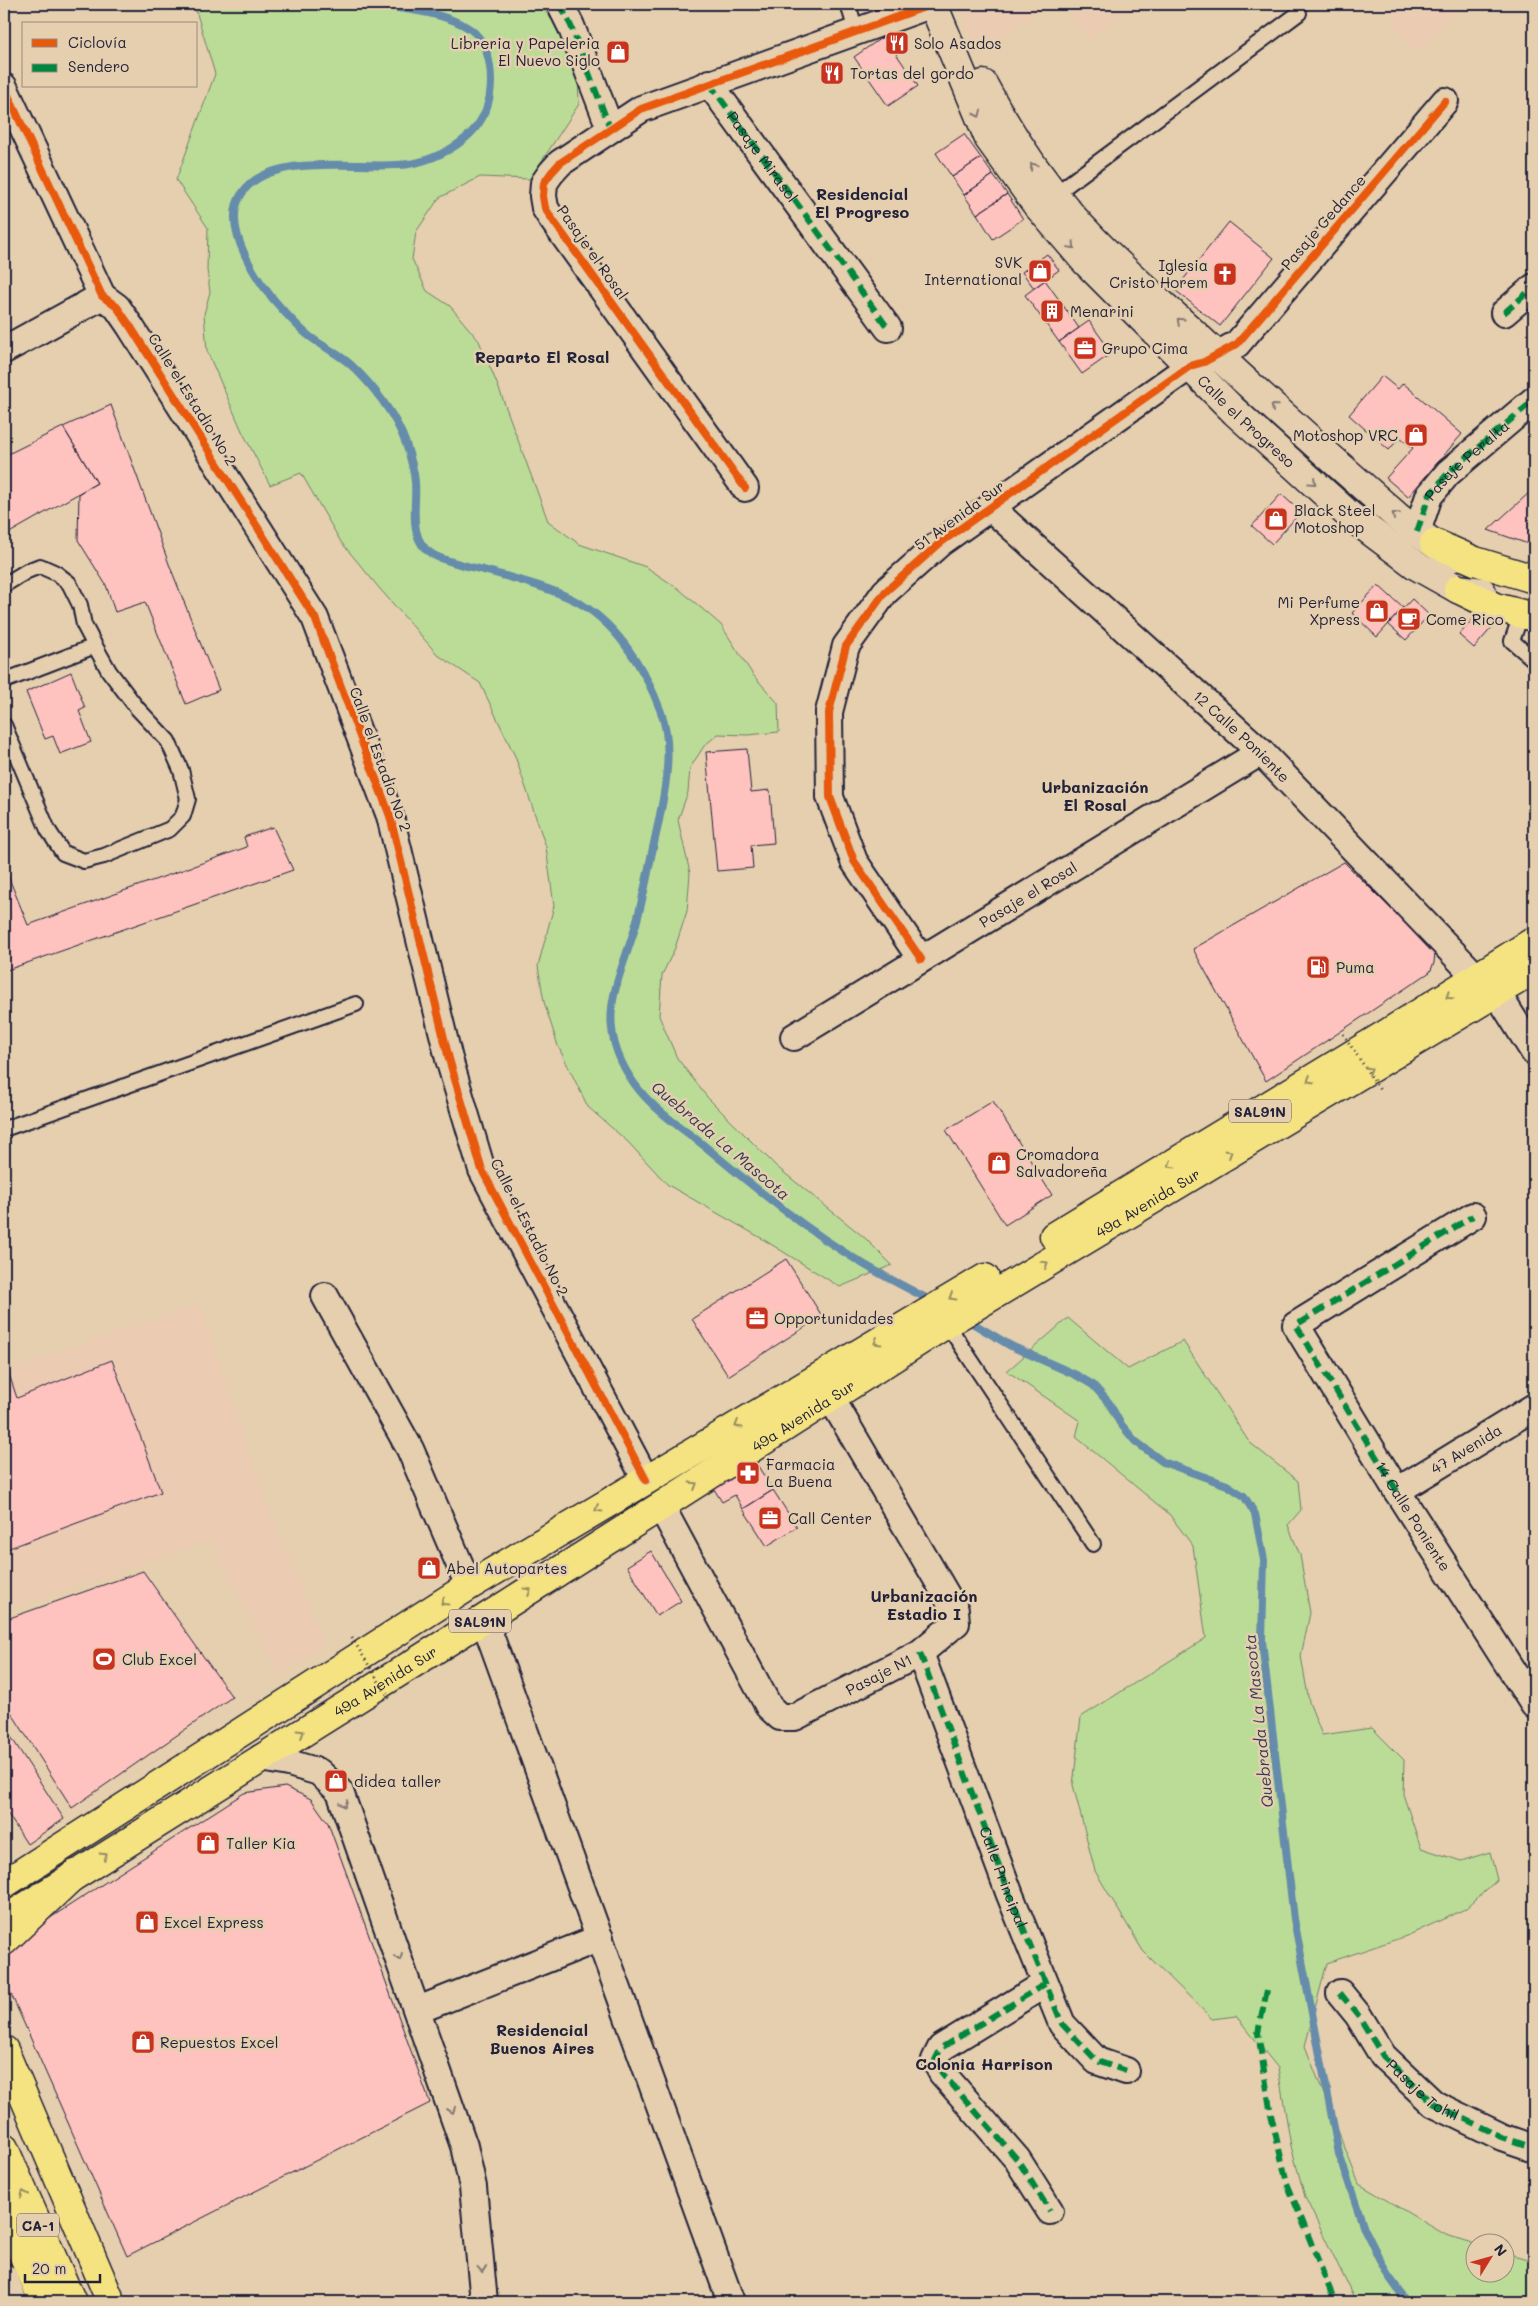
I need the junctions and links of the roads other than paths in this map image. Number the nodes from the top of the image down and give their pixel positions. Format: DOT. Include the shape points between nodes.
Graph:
graph roads {
  1 [pos="560,4"];
  2 [pos="848,4"];
  3 [pos="933,4"];
  4 [pos="951,4"];
  5 [pos="1300,13"];
  6 [pos="856,31"];
  7 [pos="709,83"];
  8 [pos="4,87"];
  9 [pos="1445,101"];
  10 [pos="610,128"];
  11 [pos="1055,194"];
  12 [pos="1534,287"];
  13 [pos="102,296"];
  14 [pos="1504,313"];
  15 [pos="888,328"];
  16 [pos="4,350"];
  17 [pos="1216,354"];
  18 [pos="1190,366"];
  19 [pos="1534,400"];
  20 [pos="745,488"];
  21 [pos="991,508"];
  22 [pos="1425,538"];
  23 [pos="4,585"];
  24 [pos="1458,588"];
  25 [pos="1530,599"];
  26 [pos="95,646"];
  27 [pos="1534,660"];
  28 [pos="4,681"];
  29 [pos="4,725"];
  30 [pos="1261,752"];
  31 [pos="1534,941"];
  32 [pos="921,959"];
  33 [pos="1534,970"];
  34 [pos="1487,986"];
  35 [pos="356,1004"];
  36 [pos="794,1037"];
  37 [pos="1534,1052"];
  38 [pos="4,1129"];
  39 [pos="1473,1216"];
  40 [pos="994,1283"];
  41 [pos="325,1296"];
  42 [pos="950,1321"];
  43 [pos="831,1398"];
  44 [pos="1534,1407"];
  45 [pos="646,1480"];
  46 [pos="1397,1491"];
  47 [pos="661,1506"];
  48 [pos="1093,1544"];
  49 [pos="469,1586"];
  50 [pos="484,1619"];
  51 [pos="920,1653"];
  52 [pos="1534,1705"];
  53 [pos="261,1758"];
  54 [pos="75,1874"];
  55 [pos="4,1884"];
  56 [pos="4,1920"];
  57 [pos="600,1938"];
  58 [pos="4,1941"];
  59 [pos="1045,1984"];
  60 [pos="1340,1993"];
  61 [pos="418,2010"];
  62 [pos="4,2050"];
  63 [pos="1126,2071"];
  64 [pos="4,2086"];
  65 [pos="4,2148"];
  66 [pos="1534,2148"];
  67 [pos="4,2210"];
  68 [pos="1050,2211"];
  69 [pos="4,2277"];
  70 [pos="111,2301"];
  71 [pos="14,2302"];
  72 [pos="44,2302"];
  73 [pos="72,2302"];
  74 [pos="484,2302"];
  75 [pos="731,2302"];
  1 -- 10 [label="street"];
  2 -- 6 [label="lane"];
  3 -- 6 [label="street, Pasaje el Rosal"];
  3 -- 18 [label="street, Calle el Progreso, one-way" via="989,139 1014,176 1085,261"];
  11 -- 4 [label="street, Calle el Progreso, one-way" via="1012,137 998,112 982,82"];
  5 -- 11 [label="lane"];
  6 -- 7 [label="street, Pasaje el Rosal"];
  7 -- 10 [label="street, Pasaje el Rosal" via="649,105"];
  7 -- 15 [label="street, Pasaje Mirasol"];
  8 -- 13 [label="street, Calle el Estadio No 2"];
  9 -- 17 [label="street, Pasaje Gedance" via="1237,344"];
  10 -- 20 [label="street, Pasaje el Rosal" via="550,173 544,183 545,208"];
  17 -- 11 [label="street, Calle el Progreso, one-way" via="1098,244"];
  12 -- 14 [label="street"];
  13 -- 16 [label="street"];
  13 -- 45 [label="street, Calle el Estadio No 2" via="118,308 130,326 314,618 390,816 449,1059 482,1170"];
  17 -- 18 [label="street, 51 Avenida Sur"];
  22 -- 17 [label="street, Calle el Progreso, one-way"];
  18 -- 21 [label="street, 51 Avenida Sur"];
  18 -- 24 [label="street, Calle el Progreso, one-way" via="1235,412 1349,515 1417,566"];
  19 -- 22 [label="street, Pasaje Peralta" via="1448,473 1429,496"];
  21 -- 30 [label="street, 12 Calle Poniente"];
  21 -- 32 [label="street, 51 Avenida Sur" via="940,543 885,592 846,646 830,712 830,797 854,861"];
  22 -- 25 [label="main road" via="1475,561"];
  23 -- 26 [label="lane" via="40,566 56,573 69,583"];
  24 -- 25 [label="main road" via="1495,607"];
  25 -- 27 [label="lane" via="1512,641"];
  26 -- 28 [label="lane"];
  26 -- 29 [label="lane" via="137,708 168,741 181,770 188,799 183,816 170,829 84,861 63,853 48,830"];
  30 -- 32 [label="street, Pasaje el Rosal"];
  30 -- 34 [label="street, 12 Calle Poniente"];
  31 -- 34 [label="main road, 49a Avenida Sur / SAL91N"];
  32 -- 36 [label="street, Pasaje el Rosal"];
  33 -- 34 [label="main road, 49a Avenida Sur / SAL91N"];
  34 -- 37 [label="street, 12 Calle Poniente"];
  34 -- 40 [label="main road, 49a Avenida Sur / SAL91N"];
  35 -- 38 [label="lane"];
  39 -- 46 [label="street, 14 Calle Poniente" via="1296,1325"];
  40 -- 42 [label="main road, 49a Avenida Sur / SAL91N"];
  40 -- 45 [label="main road, 49a Avenida Sur / SAL91N, one-way" via="919,1317"];
  41 -- 49 [label="street" via="410,1450"];
  42 -- 43 [label="main road, 49a Avenida Sur / SAL91N"];
  42 -- 48 [label="lane"];
  47 -- 43 [label="main road, 49a Avenida Sur / SAL91N, one-way"];
  43 -- 51 [label="street, Pasaje N1" via="955,1610 956,1623"];
  44 -- 46 [label="street, 47 Avenida"];
  45 -- 49 [label="main road, 49a Avenida Sur / SAL91N, one-way"];
  46 -- 52 [label="street, 14 Calle Poniente"];
  50 -- 47 [label="main road, 49a Avenida Sur / SAL91N, one-way"];
  47 -- 51 [label="street, Pasaje N1" via="769,1707 780,1717 795,1717"];
  49 -- 55 [label="main road, 49a Avenida Sur / SAL91N, one-way"];
  53 -- 50 [label="main road, 49a Avenida Sur / SAL91N, one-way"];
  50 -- 57 [label="street"];
  51 -- 59 [label="street, Calle Principal"];
  54 -- 53 [label="main road, 49a Avenida Sur / SAL91N, one-way"];
  53 -- 61 [label="street, one-way" via="319,1772 340,1792"];
  54 -- 56 [label="main road, 49a Avenida Sur / SAL91N"];
  54 -- 58 [label="main road"];
  57 -- 61 [label="street"];
  57 -- 75 [label="street"];
  59 -- 63 [label="street, Calle Principal" via="1062,2024 1097,2061"];
  59 -- 68 [label="street" via="941,2048 935,2060 942,2073 1017,2159"];
  60 -- 66 [label="street, Pasaje Tohil" via="1383,2056 1434,2104 1502,2138"];
  61 -- 74 [label="street, one-way" via="464,2146 475,2205"];
  62 -- 70 [label="main road"];
  64 -- 70 [label="main road"];
  73 -- 65 [label="main road, CA-1, one-way"];
  67 -- 72 [label="main road, CA-1"];
  69 -- 71 [label="street"];
}
